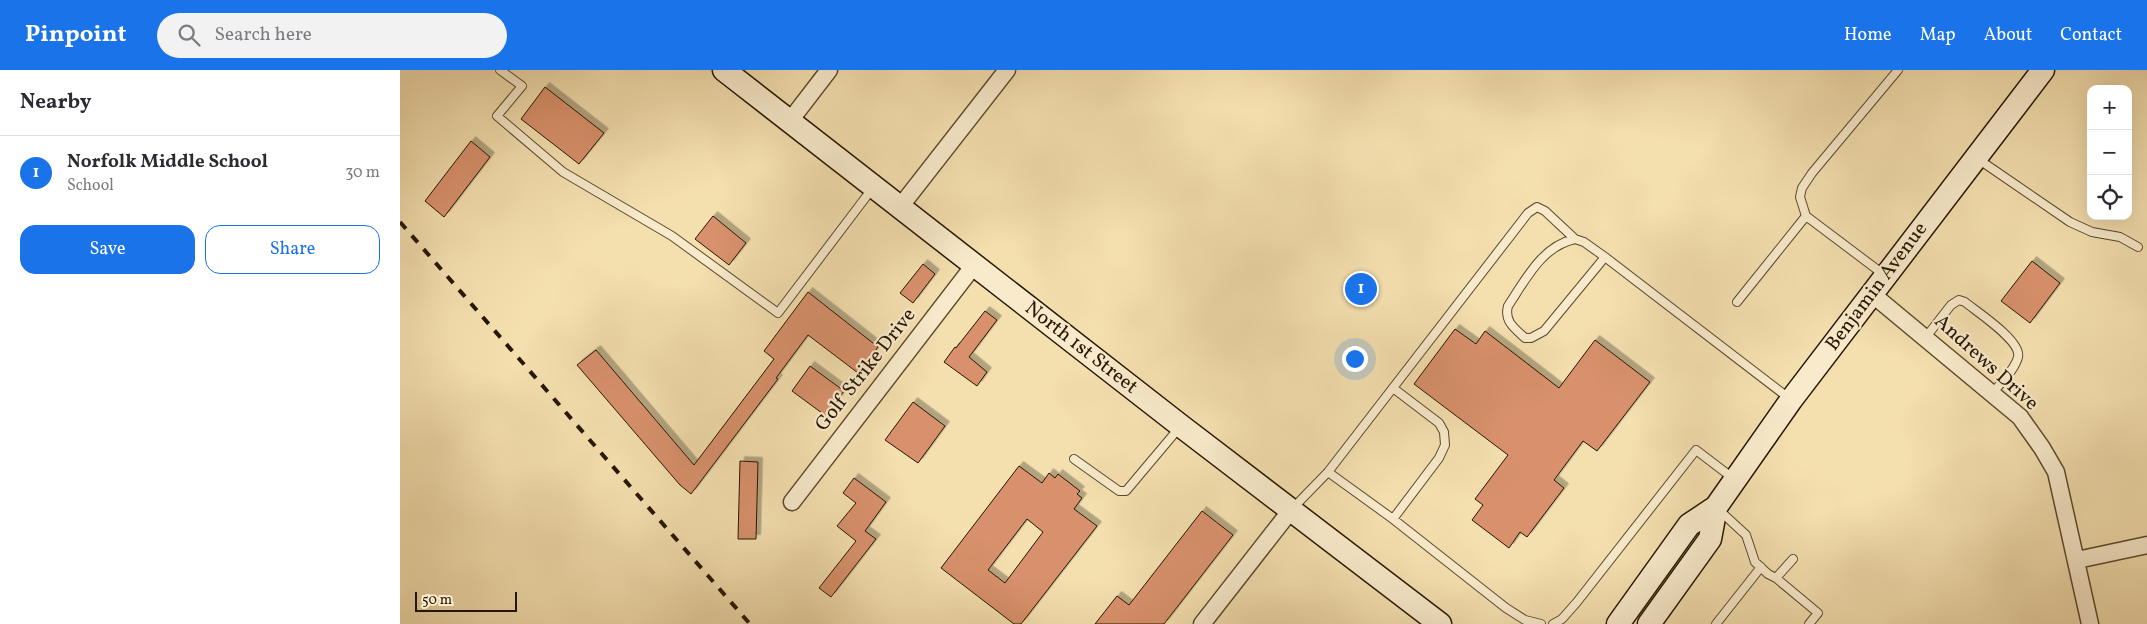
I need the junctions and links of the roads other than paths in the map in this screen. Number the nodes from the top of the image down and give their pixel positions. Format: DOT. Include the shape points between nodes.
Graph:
graph roads {
  1 [pos="500,70"];
  2 [pos="724,70"];
  3 [pos="830,70"];
  4 [pos="1007,70"];
  5 [pos="1898,70"];
  6 [pos="2040,71"];
  7 [pos="789,122"];
  8 [pos="1976,158"];
  9 [pos="874,187"];
  10 [pos="900,208"];
  11 [pos="1806,216"];
  12 [pos="1575,239"];
  13 [pos="2138,246"];
  14 [pos="1605,257"];
  15 [pos="974,264"];
  16 [pos="1886,276"];
  17 [pos="1872,294"];
  18 [pos="1737,302"];
  19 [pos="1926,337"];
  20 [pos="1393,388"];
  21 [pos="1993,393"];
  22 [pos="1791,400"];
  23 [pos="1181,426"];
  24 [pos="1074,458"];
  25 [pos="1328,472"];
  26 [pos="1735,480"];
  27 [pos="792,502"];
  28 [pos="1716,507"];
  29 [pos="1291,510"];
  30 [pos="1393,519"];
  31 [pos="2147,545"];
  32 [pos="1793,559"];
  33 [pos="2077,560"];
  34 [pos="1761,567"];
  35 [pos="1776,578"];
  36 [pos="1202,624"];
  37 [pos="1440,624"];
  38 [pos="1541,624"];
  39 [pos="1553,624"];
  40 [pos="1618,624"];
  41 [pos="1649,624"];
  42 [pos="1716,624"];
  43 [pos="1809,624"];
  44 [pos="2090,624"];
  1 -- 9 [label="lane" via="522,86 498,116 563,172 672,236 778,313"];
  2 -- 7 [label="main road, North 1st Street"];
  3 -- 7 [label="street"];
  4 -- 10 [label="street"];
  5 -- 11 [label="lane" via="1802,188 1800,197"];
  6 -- 8 [label="main road, Benjamin Avenue"];
  7 -- 9 [label="main road, North 1st Street"];
  8 -- 13 [label="lane" via="2070,222"];
  8 -- 16 [label="main road, Benjamin Avenue"];
  9 -- 10 [label="main road, North 1st Street"];
  10 -- 15 [label="main road, North 1st Street"];
  11 -- 16 [label="lane"];
  11 -- 18 [label="lane"];
  12 -- 14 [label="lane"];
  12 -- 14 [label="lane" via="1554,246 1508,306 1509,324 1525,338 1544,332"];
  12 -- 20 [label="lane" via="1545,210 1536,207 1528,213"];
  14 -- 22 [label="lane"];
  15 -- 23 [label="main road, North 1st Street"];
  15 -- 27 [label="street, Golf Strike Drive"];
  16 -- 17 [label="main road, Benjamin Avenue"];
  17 -- 19 [label="street, Andrews Drive"];
  17 -- 22 [label="main road, Benjamin Avenue"];
  19 -- 21 [label="street, Andrews Drive"];
  19 -- 21 [label="lane" via="1951,305 1959,300 2001,330 2019,354"];
  20 -- 25 [label="lane"];
  20 -- 30 [label="lane" via="1439,423 1445,445"];
  21 -- 33 [label="street, Andrews Drive" via="2020,417 2056,472"];
  22 -- 26 [label="main road, Benjamin Avenue"];
  23 -- 24 [label="lane" via="1126,491 1119,491"];
  23 -- 29 [label="main road, North 1st Street"];
  25 -- 29 [label="lane"];
  25 -- 30 [label="lane"];
  26 -- 28 [label="main road, Benjamin Avenue"];
  26 -- 39 [label="lane" via="1696,450 1577,602 1562,620"];
  28 -- 34 [label="lane" via="1746,535 1751,554"];
  28 -- 40 [label="main road, Benjamin Avenue" via="1689,524"];
  28 -- 41 [label="main road, Benjamin Avenue" via="1710,539"];
  29 -- 36 [label="street"];
  29 -- 37 [label="main road, North 1st Street"];
  30 -- 38 [label="lane" via="1506,608 1525,620"];
  31 -- 33 [label="street"];
  32 -- 35 [label="lane"];
  33 -- 44 [label="street, Andrews Drive"];
  34 -- 35 [label="lane"];
  34 -- 42 [label="lane"];
  35 -- 43 [label="lane" via="1818,613"];
}
